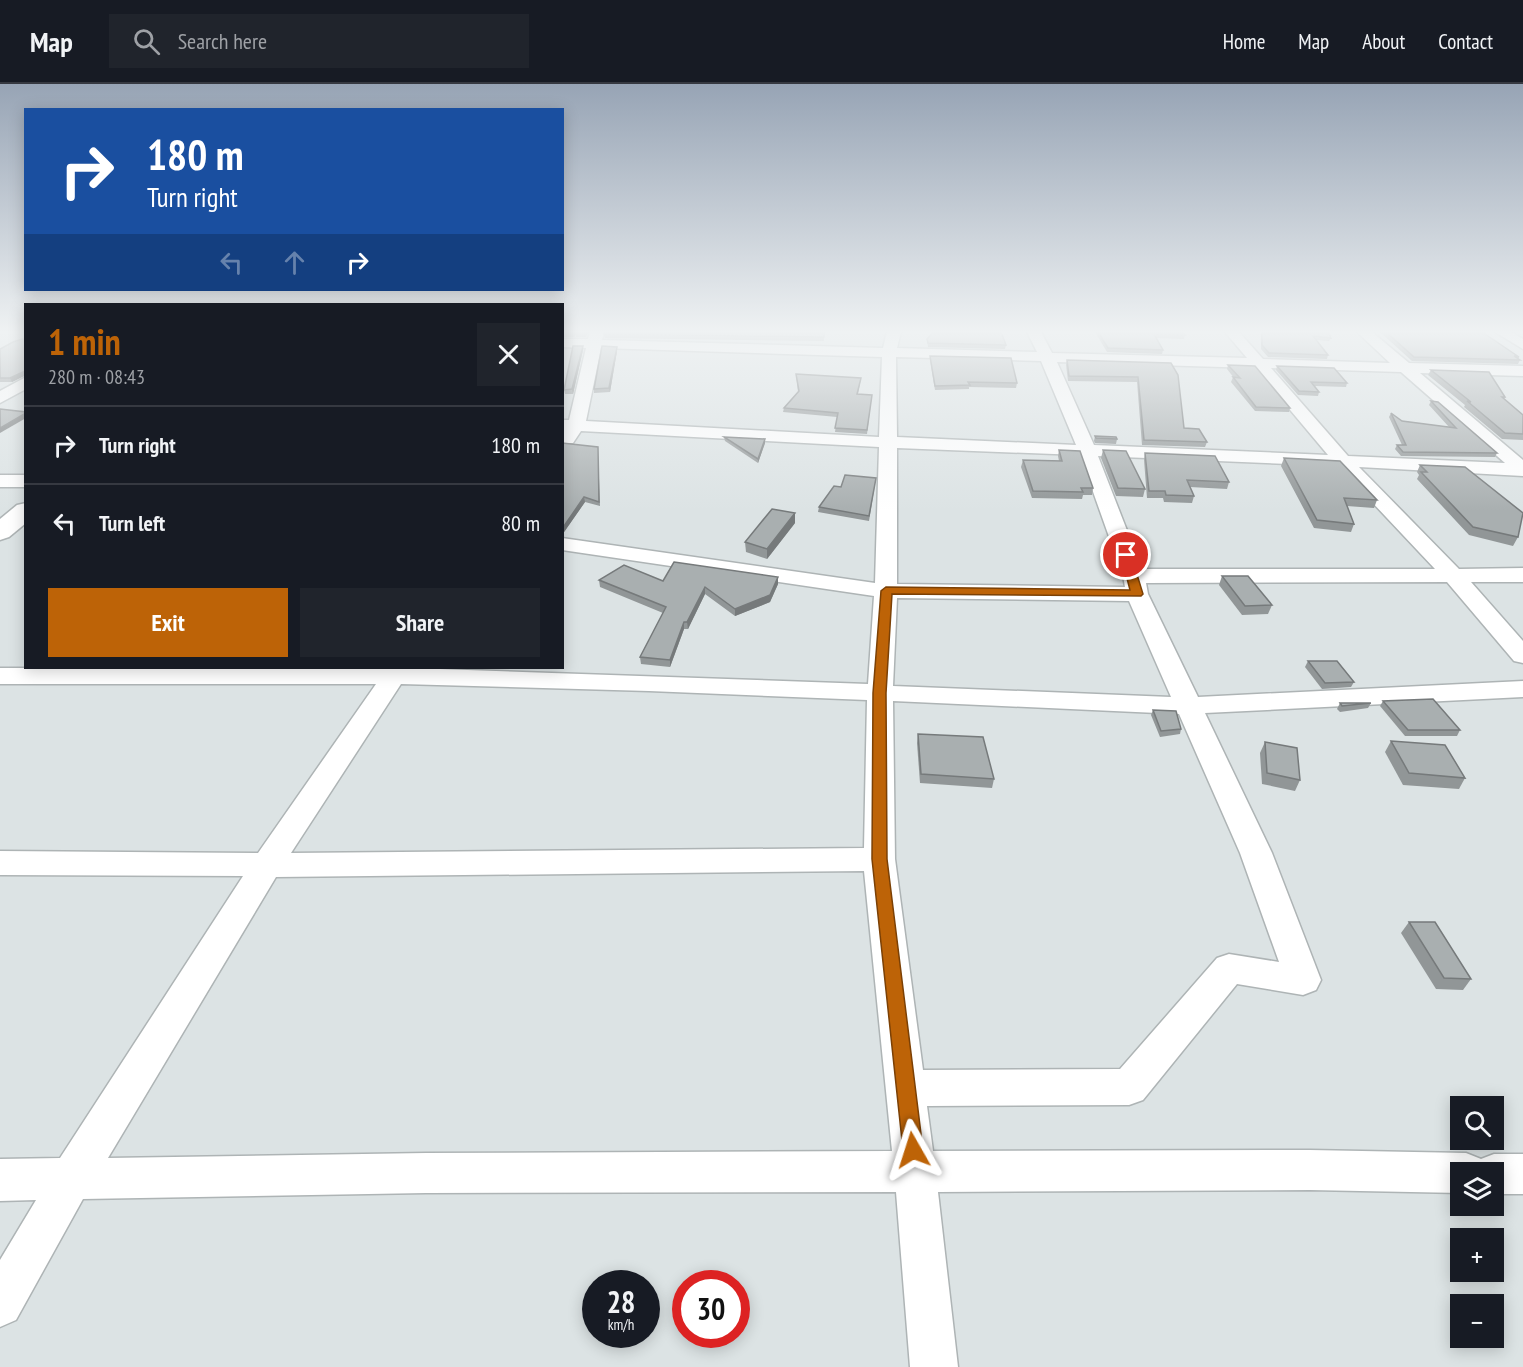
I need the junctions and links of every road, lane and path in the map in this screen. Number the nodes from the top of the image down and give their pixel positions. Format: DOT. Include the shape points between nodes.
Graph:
graph roads {
  1 [pos="580,392"];
  2 [pos="890,392"];
  3 [pos="1062,392"];
  4 [pos="1282,392"];
  5 [pos="1432,392"];
  6 [pos="24,395"];
  7 [pos="2,396"];
  8 [pos="569,426"];
  9 [pos="889,443"];
  10 [pos="1088,452"];
  11 [pos="1342,460"];
  12 [pos="1523,470"];
  13 [pos="0,481"];
  14 [pos="24,481"];
  15 [pos="24,512"];
  16 [pos="0,532"];
  17 [pos="564,544"];
  18 [pos="1453,575"];
  19 [pos="1523,575"];
  20 [pos="1135,585"];
  21 [pos="886,591"];
  22 [pos="1523,656"];
  23 [pos="396,672"];
  24 [pos="0,676"];
  25 [pos="1523,689"];
  26 [pos="880,693"];
  27 [pos="1188,706"];
  28 [pos="879,859"];
  29 [pos="0,863"];
  30 [pos="267,865"];
  31 [pos="906,1088"];
  32 [pos="915,1171"];
  33 [pos="1450,1173"];
  34 [pos="1504,1174"];
  35 [pos="1523,1174"];
  36 [pos="72,1178"];
  37 [pos="0,1180"];
  38 [pos="0,1304"];
  39 [pos="934,1367"];
  1 -- 8 [label="street"];
  2 -- 9 [label="street"];
  3 -- 10 [label="street"];
  4 -- 11 [label="street"];
  5 -- 12 [label="street"];
  6 -- 7 [label="street"];
  8 -- 9 [label="street"];
  9 -- 10 [label="street"];
  9 -- 21 [label="street"];
  10 -- 11 [label="street"];
  10 -- 20 [label="street"];
  11 -- 12 [label="street"];
  11 -- 18 [label="street"];
  13 -- 14 [label="street"];
  15 -- 16 [label="street"];
  17 -- 21 [label="street"];
  18 -- 19 [label="street"];
  18 -- 20 [label="street"];
  18 -- 22 [label="street"];
  20 -- 21 [label="street"];
  20 -- 27 [label="street"];
  21 -- 26 [label="street"];
  23 -- 24 [label="street"];
  23 -- 26 [label="street"];
  23 -- 30 [label="street"];
  25 -- 27 [label="street"];
  26 -- 27 [label="street"];
  26 -- 28 [label="street"];
  27 -- 31 [label="street" via="1256,853 1303,980 1229,968 1129,1088"];
  28 -- 30 [label="street"];
  28 -- 31 [label="street"];
  29 -- 30 [label="street"];
  30 -- 36 [label="street"];
  31 -- 32 [label="street"];
  32 -- 33 [label="street"];
  32 -- 36 [label="street"];
  32 -- 39 [label="street"];
  34 -- 35 [label="street"];
  36 -- 37 [label="street"];
  36 -- 38 [label="street"];
}
